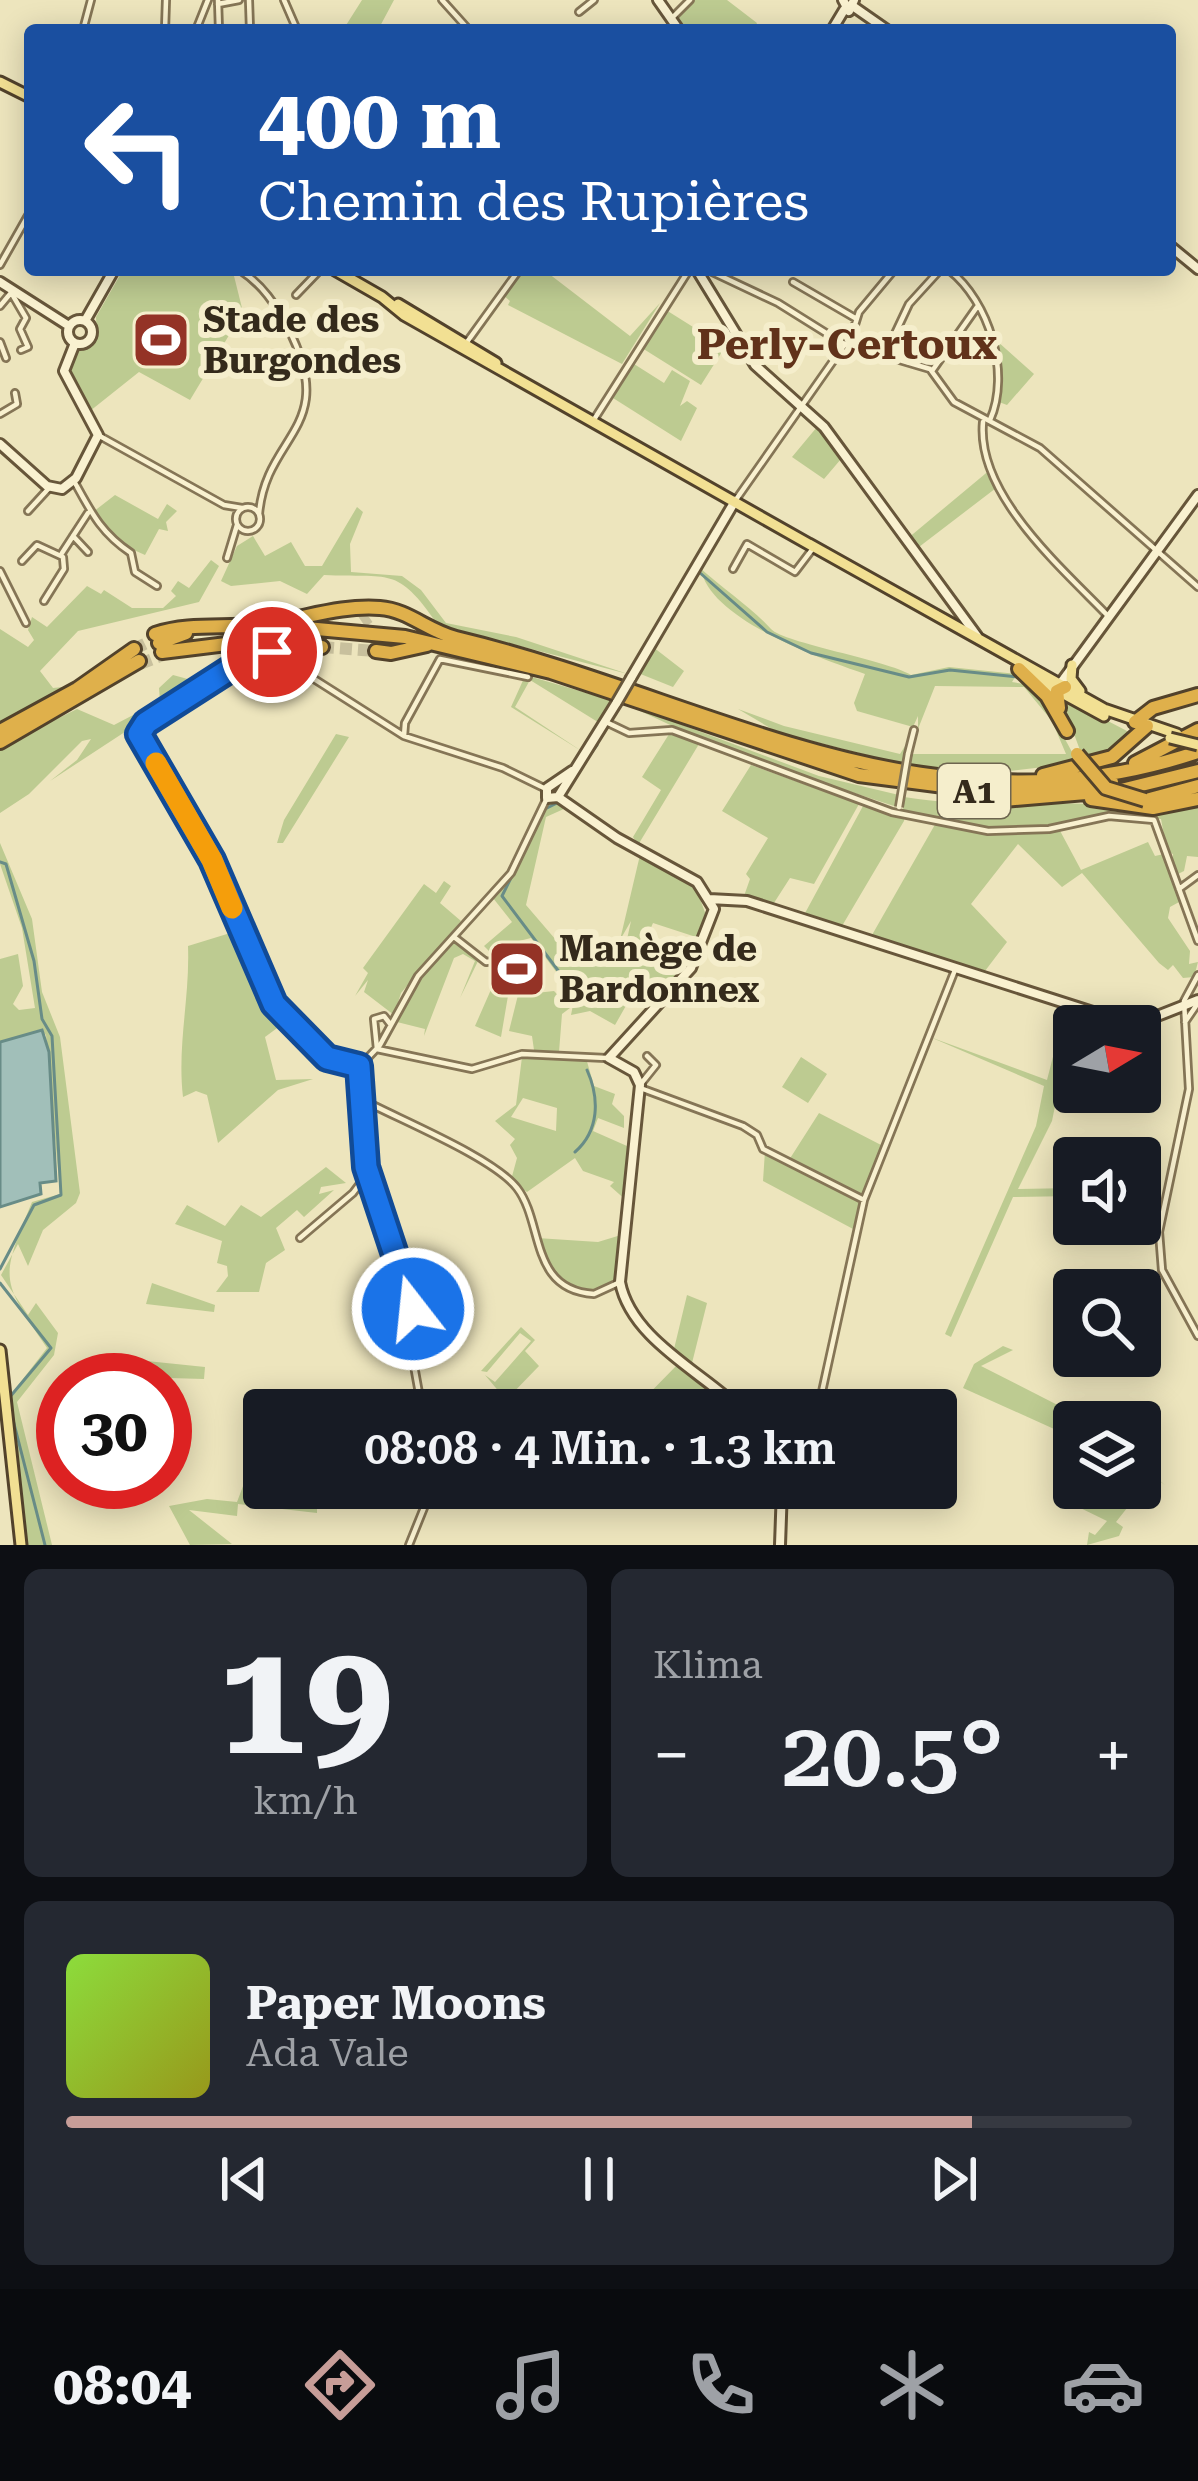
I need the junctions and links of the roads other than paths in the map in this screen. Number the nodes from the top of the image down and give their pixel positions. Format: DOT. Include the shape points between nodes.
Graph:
graph roads {
  1 [pos="442,0"];
  2 [pos="594,0"];
  3 [pos="658,0"];
  4 [pos="690,0"];
  5 [pos="245,1"];
  6 [pos="218,2"];
  7 [pos="847,3"];
  8 [pos="580,12"];
  9 [pos="671,19"];
  10 [pos="464,24"];
  11 [pos="675,24"];
  12 [pos="878,24"];
  13 [pos="24,223"];
  14 [pos="0,265"];
  15 [pos="111,276"];
  16 [pos="246,276"];
  17 [pos="314,276"];
  18 [pos="345,276"];
  19 [pos="513,276"];
  20 [pos="689,276"];
  21 [pos="697,276"];
  22 [pos="719,276"];
  23 [pos="889,276"];
  24 [pos="935,276"];
  25 [pos="954,276"];
  26 [pos="0,282"];
  27 [pos="793,282"];
  28 [pos="13,292"];
  29 [pos="296,295"];
  30 [pos="0,306"];
  31 [pos="977,307"];
  32 [pos="856,318"];
  33 [pos="86,321"];
  34 [pos="70,326"];
  35 [pos="455,339"];
  36 [pos="0,342"];
  37 [pos="75,344"];
  38 [pos="847,344"];
  39 [pos="21,350"];
  40 [pos="884,357"];
  41 [pos="6,358"];
  42 [pos="932,371"];
  43 [pos="15,393"];
  44 [pos="802,407"];
  45 [pos="0,414"];
  46 [pos="595,420"];
  47 [pos="986,420"];
  48 [pos="98,435"];
  49 [pos="0,444"];
  50 [pos="74,481"];
  51 [pos="50,487"];
  52 [pos="262,494"];
  53 [pos="1198,495"];
  54 [pos="735,501"];
  55 [pos="245,508"];
  56 [pos="28,511"];
  57 [pos="88,512"];
  58 [pos="259,514"];
  59 [pos="237,525"];
  60 [pos="249,531"];
  61 [pos="73,536"];
  62 [pos="234,543"];
  63 [pos="814,547"];
  64 [pos="1159,550"];
  65 [pos="88,552"];
  66 [pos="61,555"];
  67 [pos="227,558"];
  68 [pos="22,561"];
  69 [pos="733,569"];
  70 [pos="0,571"];
  71 [pos="157,586"];
  72 [pos="1198,587"];
  73 [pos="44,602"];
  74 [pos="372,617"];
  75 [pos="965,617"];
  76 [pos="1109,617"];
  77 [pos="417,619"];
  78 [pos="306,621"];
  79 [pos="26,623"];
  80 [pos="964,635"];
  81 [pos="267,639"];
  82 [pos="982,641"];
  83 [pos="441,644"];
  84 [pos="160,647"];
  85 [pos="322,647"];
  86 [pos="376,651"];
  87 [pos="128,660"];
  88 [pos="1071,666"];
  89 [pos="1019,669"];
  90 [pos="528,677"];
  91 [pos="1057,686"];
  92 [pos="1198,695"];
  93 [pos="62,703"];
  94 [pos="1092,703"];
  95 [pos="1061,717"];
  96 [pos="606,722"];
  97 [pos="914,730"];
  98 [pos="0,731"];
  99 [pos="1138,732"];
  100 [pos="404,736"];
  101 [pos="0,742"];
  102 [pos="1198,745"];
  103 [pos="1198,771"];
  104 [pos="851,773"];
  105 [pos="1082,778"];
  106 [pos="964,782"];
  107 [pos="1198,787"];
  108 [pos="552,792"];
  109 [pos="1059,799"];
  110 [pos="1198,799"];
  111 [pos="899,810"];
  112 [pos="1198,874"];
  113 [pos="1179,889"];
  114 [pos="711,901"];
  115 [pos="454,937"];
  116 [pos="1198,941"];
  117 [pos="509,959"];
  118 [pos="957,967"];
  119 [pos="1198,975"];
  120 [pos="1198,1002"];
  121 [pos="1183,1006"];
  122 [pos="1185,1022"];
  123 [pos="392,1026"];
  124 [pos="377,1049"];
  125 [pos="647,1056"];
  126 [pos="609,1058"];
  127 [pos="359,1066"];
  128 [pos="640,1087"];
  129 [pos="361,1099"];
  130 [pos="368,1173"];
  131 [pos="864,1200"];
  132 [pos="300,1238"];
  133 [pos="1164,1275"];
  134 [pos="1161,1277"];
  135 [pos="620,1282"];
  136 [pos="1198,1336"];
  137 [pos="0,1350"];
  138 [pos="420,1389"];
  139 [pos="717,1389"];
  140 [pos="823,1389"];
  141 [pos="424,1509"];
  142 [pos="781,1509"];
  143 [pos="21,1545"];
  144 [pos="410,1545"];
  145 [pos="780,1545"];
  1 -- 10 [label="street"];
  2 -- 8 [label="street"];
  3 -- 9 [label="street"];
  4 -- 9 [label="street"];
  5 -- 6 [label="street"];
  7 -- 12 [label="street"];
  9 -- 11 [label="street"];
  13 -- 14 [label="street"];
  15 -- 33 [label="street"];
  16 -- 52 [label="street" via="274,302 306,371 304,416"];
  17 -- 29 [label="street"];
  18 -- 35 [label="main road"];
  19 -- 35 [label="street"];
  20 -- 46 [label="street"];
  21 -- 44 [label="street" via="752,361"];
  22 -- 38 [label="street"];
  23 -- 32 [label="street"];
  24 -- 40 [label="street" via="909,304"];
  25 -- 31 [label="street"];
  26 -- 28 [label="street"];
  27 -- 32 [label="street"];
  28 -- 30 [label="street"];
  28 -- 34 [label="street"];
  28 -- 39 [label="street" via="26,318 20,328 28,347"];
  31 -- 42 [label="street"];
  31 -- 47 [label="street" via="999,382"];
  32 -- 38 [label="street"];
  33 -- 34 [label="street"];
  33 -- 37 [label="street" via="92,337"];
  34 -- 37 [label="street"];
  35 -- 46 [label="main road"];
  36 -- 41 [label="street"];
  37 -- 48 [label="street" via="65,374"];
  38 -- 40 [label="street"];
  38 -- 44 [label="street"];
  40 -- 42 [label="street"];
  42 -- 47 [label="street" via="954,402"];
  43 -- 45 [label="street" via="18,402"];
  44 -- 54 [label="street"];
  44 -- 75 [label="street"];
  46 -- 54 [label="main road"];
  47 -- 64 [label="street" via="1040,448"];
  47 -- 76 [label="street" via="985,455 1025,526"];
  48 -- 50 [label="street"];
  48 -- 55 [label="street" via="224,505"];
  49 -- 51 [label="street"];
  50 -- 51 [label="street"];
  50 -- 57 [label="street"];
  51 -- 56 [label="street"];
  52 -- 55 [label="street"];
  52 -- 58 [label="street"];
  53 -- 64 [label="street"];
  54 -- 63 [label="main road"];
  54 -- 96 [label="street, bridge"];
  55 -- 58 [label="street"];
  55 -- 59 [label="street"];
  57 -- 61 [label="street"];
  57 -- 71 [label="street" via="131,553 135,572"];
  58 -- 60 [label="street"];
  59 -- 60 [label="street"];
  59 -- 62 [label="street"];
  60 -- 62 [label="street"];
  61 -- 65 [label="street"];
  61 -- 66 [label="street"];
  62 -- 67 [label="street"];
  63 -- 69 [label="street" via="794,572 747,544"];
  63 -- 80 [label="main road"];
  64 -- 72 [label="street"];
  64 -- 76 [label="street"];
  66 -- 68 [label="street" via="37,545"];
  66 -- 73 [label="street" via="64,567"];
  70 -- 79 [label="street"];
  74 -- 77 [label="highway"];
  74 -- 78 [label="highway"];
  74 -- 78 [label="highway" via="344,610"];
  75 -- 80 [label="street"];
  75 -- 82 [label="street"];
  76 -- 88 [label="street"];
  77 -- 84 [label="highway" via="346,606 267,624 180,627"];
  77 -- 106 [label="highway, A1" via="835,759"];
  78 -- 84 [label="highway" via="186,633"];
  80 -- 82 [label="main road"];
  80 -- 89 [label="main road"];
  81 -- 83 [label="highway" via="306,628"];
  81 -- 84 [label="highway"];
  81 -- 85 [label="highway"];
  82 -- 91 [label="main road"];
  83 -- 86 [label="highway"];
  83 -- 104 [label="highway, A1" via="550,671"];
  87 -- 93 [label="highway"];
  88 -- 91 [label="main road"];
  88 -- 94 [label="main road" via="1073,684"];
  89 -- 91 [label="main road"];
  89 -- 95 [label="highway"];
  90 -- 100 [label="street" via="440,659"];
  91 -- 94 [label="main road"];
  91 -- 95 [label="highway"];
  91 -- 99 [label="main road"];
  92 -- 99 [label="highway" via="1160,706"];
  93 -- 98 [label="highway"];
  93 -- 101 [label="highway"];
  94 -- 99 [label="main road"];
  95 -- 107 [label="highway, bridge" via="1077,754 1106,788 1145,800"];
  96 -- 108 [label="street"];
  96 -- 111 [label="street" via="632,733 672,730"];
  97 -- 111 [label="street, bridge"];
  99 -- 102 [label="main road, bridge"];
  99 -- 106 [label="highway" via="1075,769"];
  100 -- 108 [label="street"];
  100 -- 127 [label="street" via="266,650 140,730 212,860 274,1004 337,1062"];
  102 -- 104 [label="highway, A1" via="1116,782 1034,791 956,790"];
  102 -- 105 [label="highway, A1"];
  102 -- 105 [label="highway"];
  103 -- 109 [label="highway"];
  104 -- 109 [label="highway" via="930,794"];
  105 -- 106 [label="highway, A1"];
  108 -- 114 [label="street" via="699,884"];
  108 -- 115 [label="street" via="511,873"];
  109 -- 110 [label="highway" via="1147,808"];
  111 -- 113 [label="street" via="988,831 1045,830 1113,815 1154,820"];
  112 -- 113 [label="street"];
  113 -- 116 [label="street"];
  114 -- 118 [label="street" via="729,897"];
  114 -- 126 [label="street" via="709,927 688,972"];
  115 -- 117 [label="street" via="486,962"];
  115 -- 123 [label="street" via="413,983"];
  118 -- 121 [label="street" via="1130,1023"];
  118 -- 131 [label="street"];
  119 -- 121 [label="street"];
  120 -- 121 [label="street"];
  120 -- 122 [label="street"];
  121 -- 122 [label="street"];
  122 -- 133 [label="street" via="1189,1088 1159,1229"];
  123 -- 124 [label="street"];
  123 -- 124 [label="street" via="384,1016 374,1019"];
  124 -- 126 [label="street" via="472,1069 522,1054"];
  124 -- 127 [label="street"];
  125 -- 128 [label="street" via="656,1065"];
  126 -- 128 [label="street" via="634,1072"];
  127 -- 129 [label="street"];
  128 -- 131 [label="street" via="752,1130 764,1149"];
  128 -- 135 [label="street"];
  129 -- 130 [label="street"];
  129 -- 135 [label="street" via="515,1186 562,1284 594,1294"];
  130 -- 132 [label="street"];
  130 -- 138 [label="street" via="411,1297"];
  131 -- 140 [label="street"];
  133 -- 134 [label="street"];
  133 -- 136 [label="street"];
  135 -- 139 [label="street" via="638,1321"];
  137 -- 143 [label="main road"];
  141 -- 144 [label="street"];
  142 -- 145 [label="street"];
}
